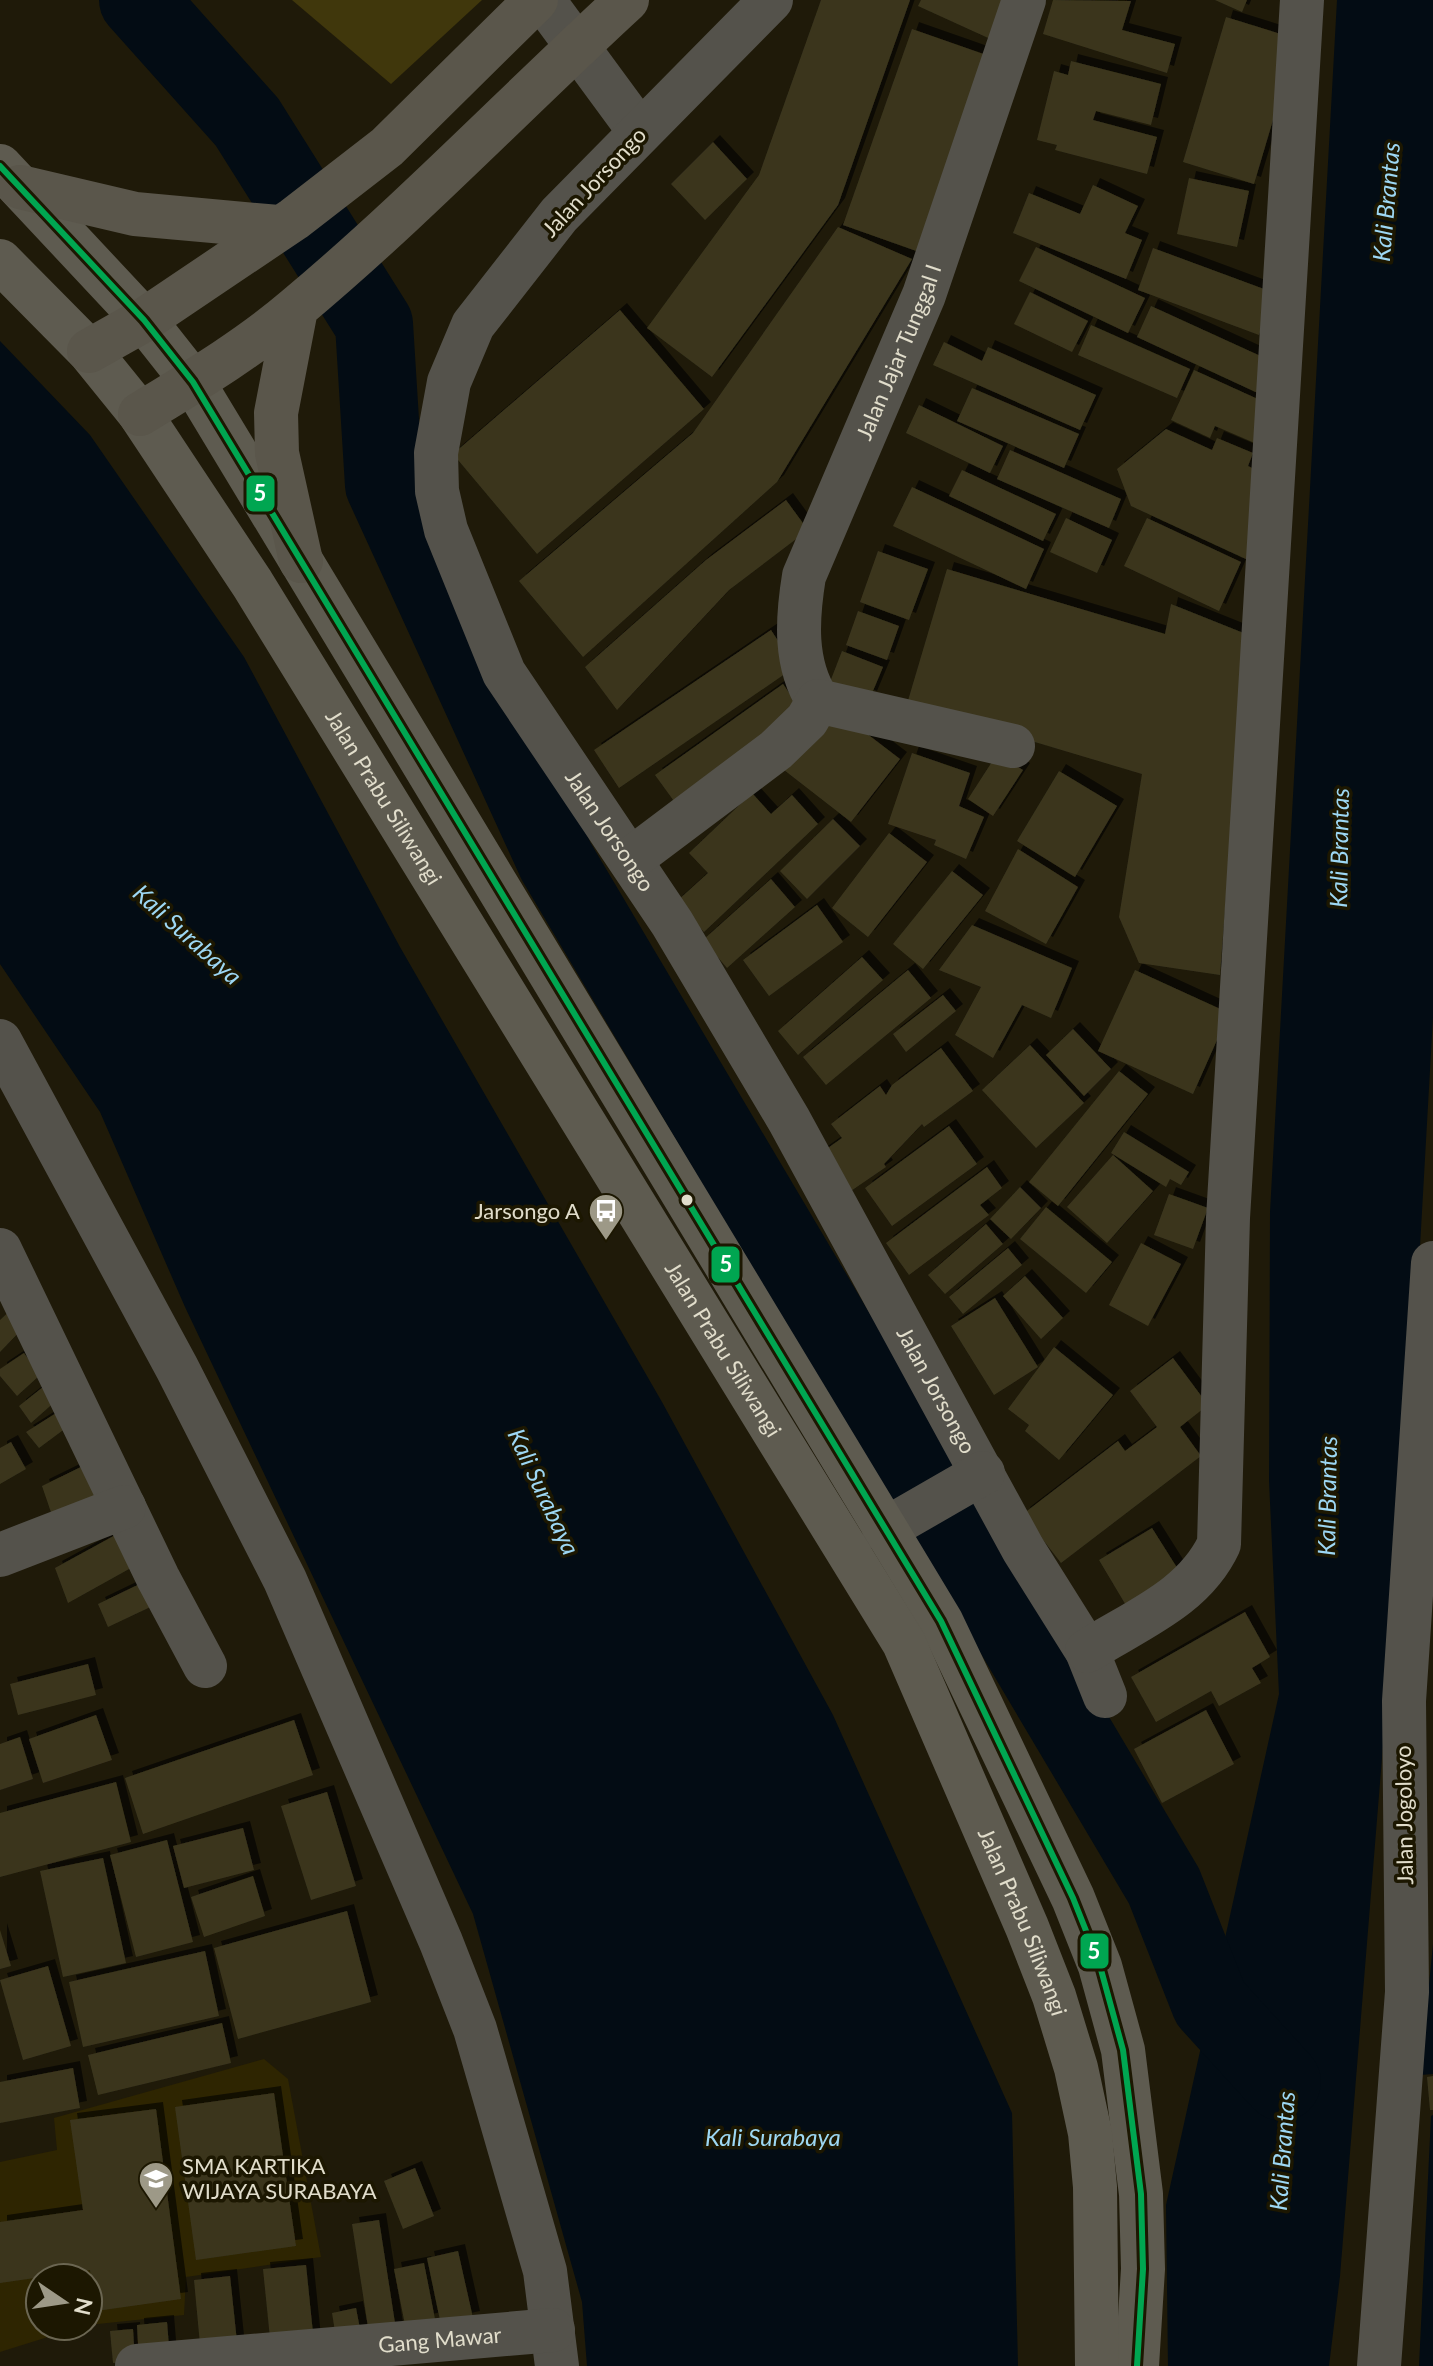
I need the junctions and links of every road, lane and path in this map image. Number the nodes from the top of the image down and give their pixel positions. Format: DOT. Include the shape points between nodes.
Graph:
graph roads {
  1 [pos="536,0"];
  2 [pos="543,0"];
  3 [pos="627,0"];
  4 [pos="771,0"];
  5 [pos="1024,0"];
  6 [pos="1302,0"];
  7 [pos="577,46"];
  8 [pos="640,132"];
  9 [pos="10,177"];
  10 [pos="286,223"];
  11 [pos="0,261"];
  12 [pos="305,300"];
  13 [pos="144,320"];
  14 [pos="89,351"];
  15 [pos="193,382"];
  16 [pos="140,414"];
  17 [pos="301,561"];
  18 [pos="818,701"];
  19 [pos="1013,746"];
  20 [pos="631,859"];
  21 [pos="0,1041"];
  22 [pos="0,1250"];
  23 [pos="1433,1263"];
  24 [pos="977,1476"];
  25 [pos="124,1507"];
  26 [pos="889,1527"];
  27 [pos="0,1555"];
  28 [pos="1087,1651"];
  29 [pos="205,1666"];
  30 [pos="1105,1696"];
  31 [pos="555,2348"];
  32 [pos="137,2366"];
  33 [pos="1097,2366"];
  34 [pos="1137,2366"];
  35 [pos="1379,2366"];
  1 -- 10 [label="highway" via="387,147"];
  2 -- 7 [label="street"];
  3 -- 7 [label="highway"];
  4 -- 8 [label="street, Jalan Jorsongo"];
  5 -- 18 [label="street, Jalan Jajar Tunggal I" via="924,295 804,576 800,645 805,681"];
  6 -- 28 [label="street" via="1229,1202 1219,1544 1207,1569 1189,1588"];
  7 -- 8 [label="street"];
  7 -- 12 [label="highway"];
  8 -- 20 [label="street, Jalan Jorsongo" via="559,215 473,325 449,382 436,453 446,530 504,673"];
  9 -- 10 [label="highway" via="135,214"];
  9 -- 13 [label="main road, Jalan Prabu Siliwangi"];
  10 -- 13 [label="highway"];
  11 -- 14 [label="main road, Jalan Prabu Siliwangi"];
  12 -- 15 [label="highway"];
  12 -- 17 [label="highway" via="282,368 276,426 288,513"];
  13 -- 14 [label="highway"];
  13 -- 15 [label="main road, Jalan Prabu Siliwangi"];
  14 -- 16 [label="main road, Jalan Prabu Siliwangi"];
  15 -- 16 [label="highway"];
  15 -- 17 [label="main road, Jalan Prabu Siliwangi"];
  16 -- 33 [label="main road, Jalan Prabu Siliwangi" via="252,583 904,1643 1027,1927 1076,2068 1095,2187"];
  17 -- 26 [label="main road, Jalan Prabu Siliwangi"];
  18 -- 19 [label="street"];
  18 -- 20 [label="street" via="807,720 776,750"];
  20 -- 24 [label="street, Jalan Jorsongo" via="789,1120"];
  21 -- 31 [label="street" via="177,1368 319,1653 475,2029 545,2271"];
  22 -- 25 [label="street"];
  23 -- 35 [label="street, Jalan Jogoloyo" via="1403,1721 1407,1992"];
  24 -- 26 [label="street"];
  24 -- 28 [label="street, Jalan Jorsongo"];
  25 -- 27 [label="street"];
  25 -- 29 [label="street"];
  26 -- 34 [label="main road, Jalan Prabu Siliwangi" via="941,1621 1100,1966 1123,2050 1141,2194"];
  28 -- 30 [label="street, Jalan Jorsongo"];
  31 -- 32 [label="street, Gang Mawar"];
}
